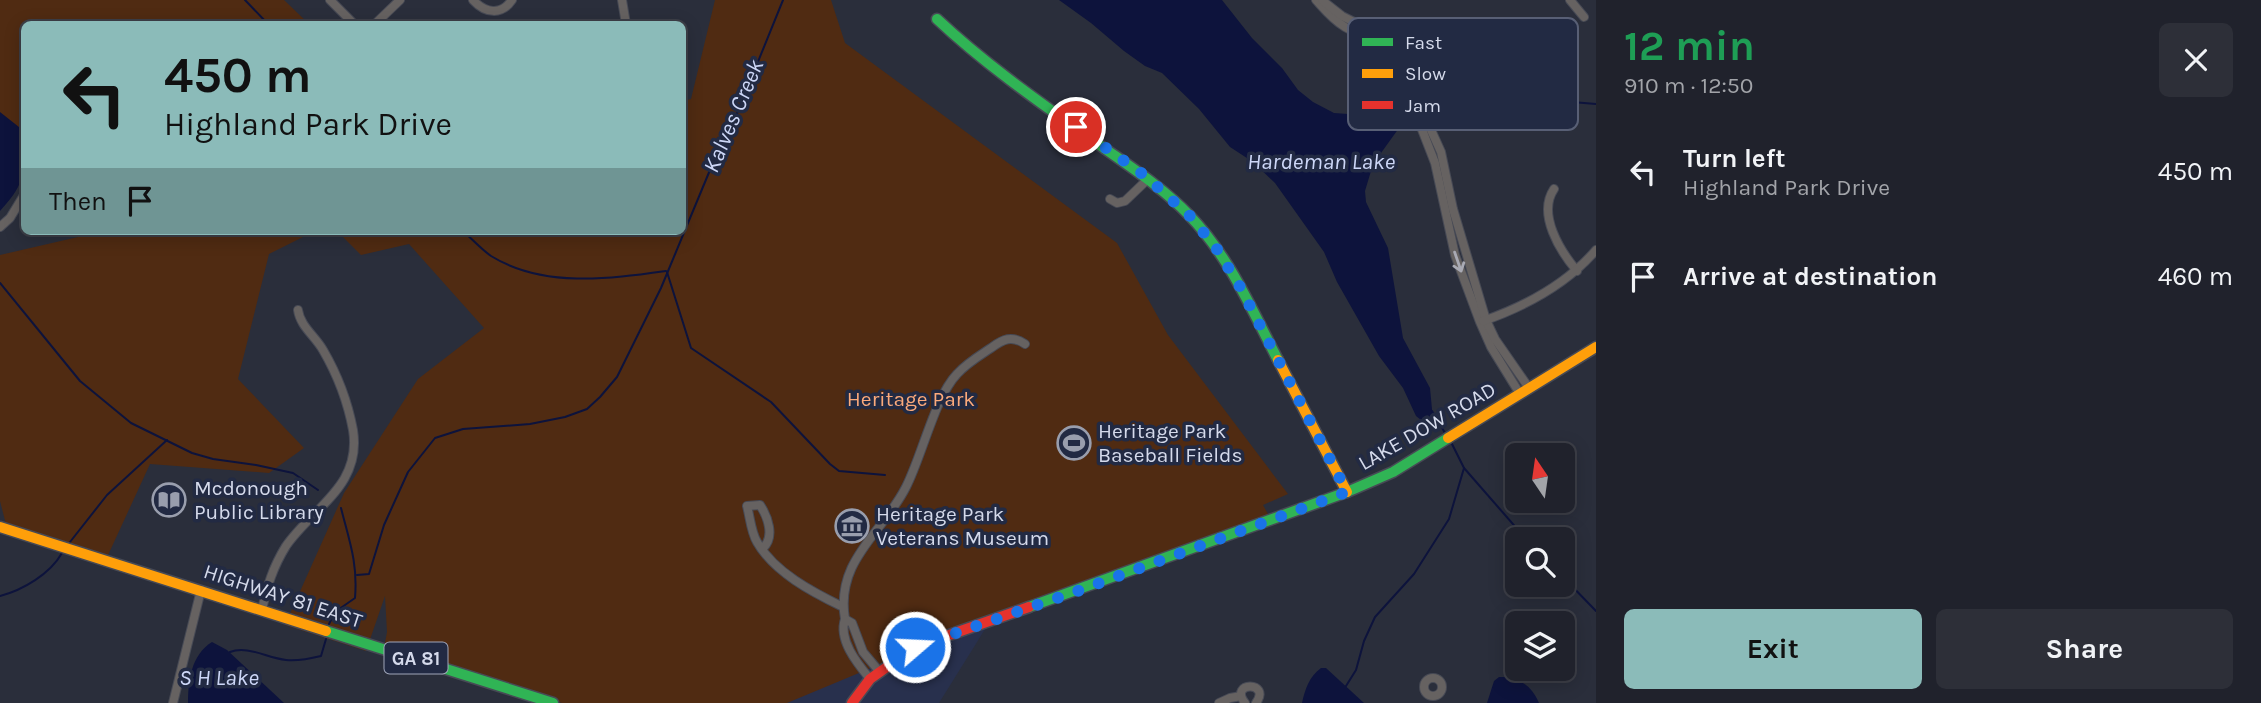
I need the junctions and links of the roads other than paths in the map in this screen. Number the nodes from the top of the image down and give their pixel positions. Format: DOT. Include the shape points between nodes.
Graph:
graph roads {
  1 [pos="330,0"];
  2 [pos="400,0"];
  3 [pos="473,0"];
  4 [pos="512,0"];
  5 [pos="622,0"];
  6 [pos="1319,0"];
  7 [pos="1570,0"];
  8 [pos="1584,17"];
  9 [pos="937,19"];
  10 [pos="351,21"];
  11 [pos="378,21"];
  12 [pos="626,21"];
  13 [pos="1348,27"];
  14 [pos="1422,130"];
  15 [pos="1148,179"];
  16 [pos="1554,188"];
  17 [pos="1110,199"];
  18 [pos="21,201"];
  19 [pos="0,227"];
  20 [pos="1596,250"];
  21 [pos="1577,271"];
  22 [pos="298,310"];
  23 [pos="1483,321"];
  24 [pos="1025,344"];
  25 [pos="1596,348"];
  26 [pos="1525,391"];
  27 [pos="1347,492"];
  28 [pos="0,527"];
  29 [pos="763,548"];
  30 [pos="201,590"];
  31 [pos="843,607"];
  32 [pos="262,610"];
  33 [pos="845,619"];
  34 [pos="866,655"];
  35 [pos="856,662"];
  36 [pos="879,671"];
  37 [pos="870,679"];
  38 [pos="1243,699"];
  39 [pos="534,700"];
  40 [pos="173,703"];
  41 [pos="553,703"];
  42 [pos="852,703"];
  43 [pos="1219,703"];
  44 [pos="1256,703"];
  1 -- 10 [label="street"];
  2 -- 11 [label="street"];
  3 -- 4 [label="street" via="494,12"];
  5 -- 12 [label="street"];
  6 -- 13 [label="street" via="1337,22"];
  7 -- 8 [label="street"];
  9 -- 15 [label="street" via="964,44"];
  14 -- 23 [label="street" via="1435,163 1454,251"];
  15 -- 17 [label="street" via="1125,201"];
  15 -- 27 [label="street" via="1189,215 1215,246"];
  16 -- 21 [label="street" via="1548,201 1552,228"];
  18 -- 19 [label="street"];
  20 -- 21 [label="street"];
  21 -- 23 [label="street" via="1516,309"];
  22 -- 32 [label="street" via="336,375 353,429 354,453 342,484 276,563"];
  23 -- 26 [label="street"];
  24 -- 31 [label="street" via="1004,339 970,362 946,388 907,485 850,569"];
  25 -- 26 [label="street, LAKE DOW ROAD"];
  26 -- 27 [label="street, LAKE DOW ROAD" via="1394,472"];
  27 -- 36 [label="street, LAKE DOW ROAD" via="915,647"];
  28 -- 30 [label="street, HIGHWAY 81 EAST / GA 81"];
  29 -- 29 [label="street" via="770,533 763,509 746,502 757,543"];
  29 -- 31 [label="street" via="767,557 810,591"];
  30 -- 32 [label="street, HIGHWAY 81 EAST / GA 81"];
  30 -- 40 [label="street"];
  31 -- 33 [label="street"];
  32 -- 39 [label="street, HIGHWAY 81 EAST / GA 81"];
  33 -- 34 [label="street" via="852,623"];
  33 -- 35 [label="street" via="842,628"];
  34 -- 35 [label="street"];
  34 -- 36 [label="street"];
  35 -- 37 [label="street"];
  36 -- 37 [label="street, LAKE DOW ROAD"];
  37 -- 42 [label="street, LAKE DOW ROAD"];
  38 -- 43 [label="street"];
  38 -- 44 [label="street" via="1245,687 1254,687 1260,693"];
  39 -- 41 [label="street, HIGHWAY 81 EAST / GA 81"];
}
